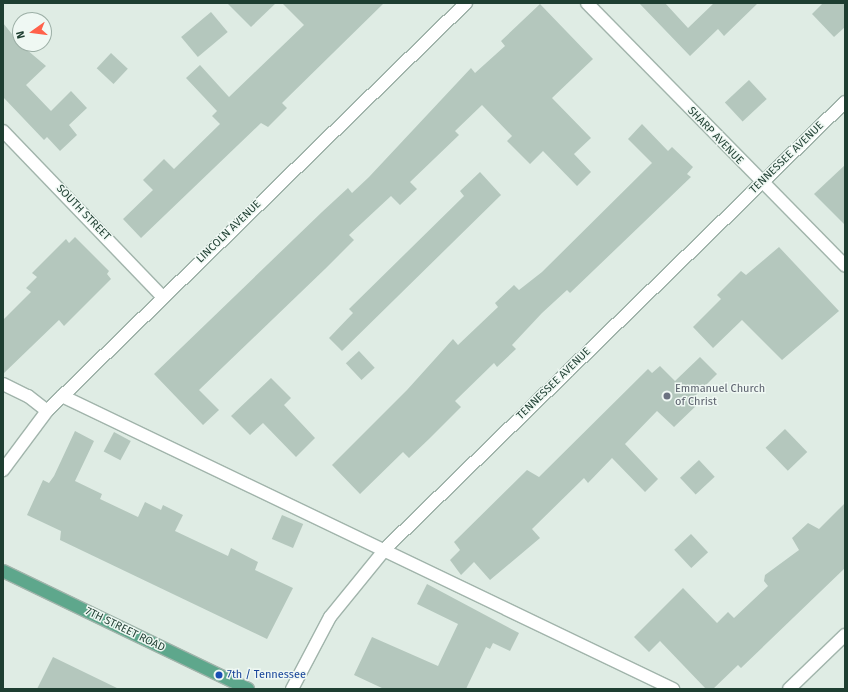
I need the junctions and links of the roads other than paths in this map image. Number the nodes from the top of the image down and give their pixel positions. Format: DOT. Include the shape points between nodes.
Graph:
graph roads {
  1 [pos="466,3"];
  2 [pos="587,3"];
  3 [pos="845,102"];
  4 [pos="3,131"];
  5 [pos="762,183"];
  6 [pos="845,266"];
  7 [pos="162,296"];
  8 [pos="3,384"];
  9 [pos="62,396"];
  10 [pos="47,411"];
  11 [pos="3,470"];
  12 [pos="383,551"];
  13 [pos="3,571"];
  14 [pos="845,635"];
  15 [pos="248,689"];
  16 [pos="292,689"];
  17 [pos="673,689"];
  18 [pos="789,689"];
  1 -- 7 [label="street, LINCOLN AVENUE"];
  2 -- 5 [label="street, SHARP AVENUE"];
  3 -- 5 [label="street, TENNESSEE AVENUE"];
  4 -- 7 [label="street, SOUTH STREET"];
  5 -- 6 [label="street, SHARP AVENUE"];
  5 -- 12 [label="street, TENNESSEE AVENUE"];
  7 -- 9 [label="street, LINCOLN AVENUE"];
  8 -- 10 [label="street" via="28,396"];
  9 -- 10 [label="street, LINCOLN AVENUE"];
  9 -- 12 [label="street"];
  10 -- 11 [label="street, LINCOLN AVENUE"];
  12 -- 16 [label="street, TENNESSEE AVENUE" via="330,617"];
  12 -- 17 [label="street"];
  13 -- 15 [label="main road, 7TH STREET ROAD"];
  14 -- 18 [label="street"];
}
